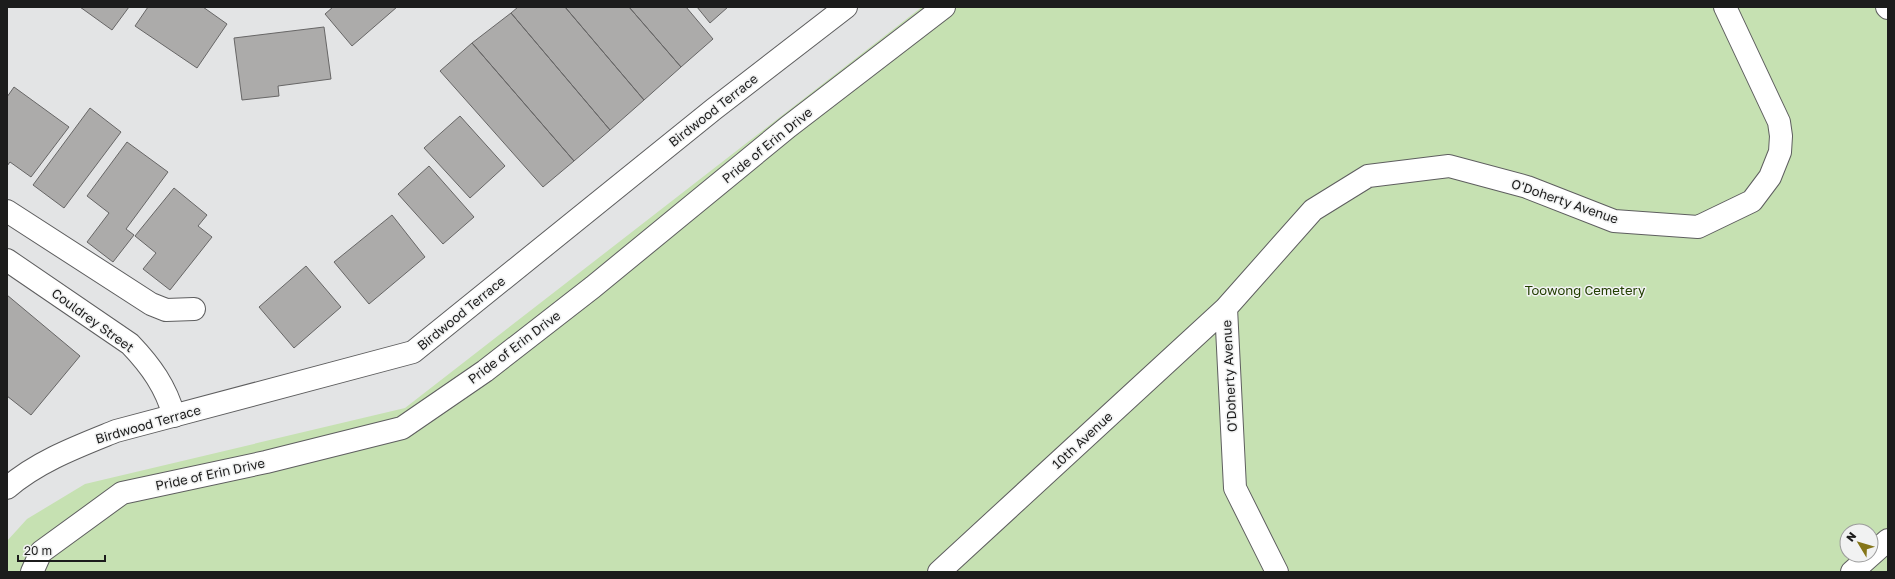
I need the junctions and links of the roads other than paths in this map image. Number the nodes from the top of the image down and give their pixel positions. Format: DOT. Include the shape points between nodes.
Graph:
graph roads {
  1 [pos="846,7"];
  2 [pos="944,7"];
  3 [pos="1726,7"];
  4 [pos="7,211"];
  5 [pos="7,260"];
  6 [pos="1226,308"];
  7 [pos="194,309"];
  8 [pos="174,416"];
  9 [pos="7,488"];
  10 [pos="1888,540"];
  11 [pos="32,572"];
  12 [pos="939,572"];
  13 [pos="1277,572"];
  14 [pos="1852,572"];
  1 -- 8 [label="main road, Birdwood Terrace" via="714,109 413,352"];
  2 -- 11 [label="main road, Pride of Erin Drive" via="788,127 593,287 485,371 402,428 266,462 122,493 41,552"];
  3 -- 6 [label="main road, O'Doherty Avenue" via="1780,129 1780,152 1770,177 1752,201 1698,227 1614,221 1527,187 1449,166 1368,176 1313,210"];
  4 -- 7 [label="main road" via="151,304 166,310"];
  5 -- 8 [label="main road, Couldrey Street" via="130,344 147,361 160,380"];
  6 -- 12 [label="main road, 10th Avenue"];
  6 -- 13 [label="main road, O'Doherty Avenue" via="1235,488"];
  8 -- 9 [label="main road, Birdwood Terrace" via="116,431 77,447 41,464"];
  10 -- 14 [label="main road"];
}
